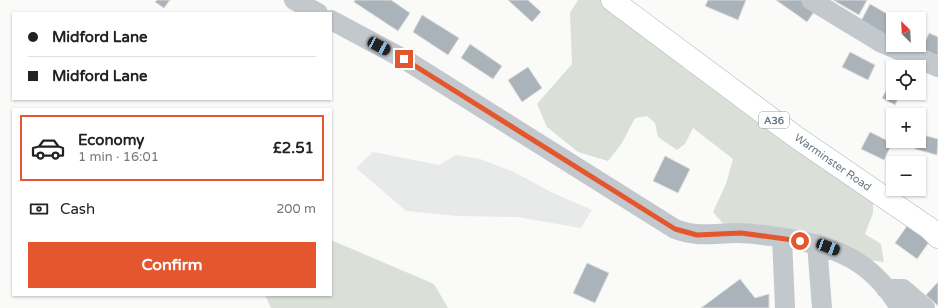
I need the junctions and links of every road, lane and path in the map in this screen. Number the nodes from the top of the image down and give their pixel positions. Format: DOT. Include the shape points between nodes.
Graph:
graph roads {
  1 [pos="294,0"];
  2 [pos="612,0"];
  3 [pos="811,0"];
  4 [pos="316,12"];
  5 [pos="332,21"];
  6 [pos="938,67"];
  7 [pos="938,237"];
  8 [pos="782,238"];
  9 [pos="817,244"];
  10 [pos="886,289"];
  11 [pos="785,308"];
  12 [pos="822,308"];
  13 [pos="900,308"];
  14 [pos="925,308"];
  1 -- 4 [label="street"];
  2 -- 7 [label="highway, Warminster Road / A36" via="790,132 929,228"];
  3 -- 6 [label="street" via="880,42"];
  5 -- 8 [label="street" via="404,59 675,229 697,235 741,233"];
  8 -- 9 [label="street"];
  8 -- 11 [label="street"];
  9 -- 10 [label="street" via="849,257"];
  9 -- 12 [label="street"];
  10 -- 13 [label="street"];
  10 -- 14 [label="street" via="903,289"];
}
